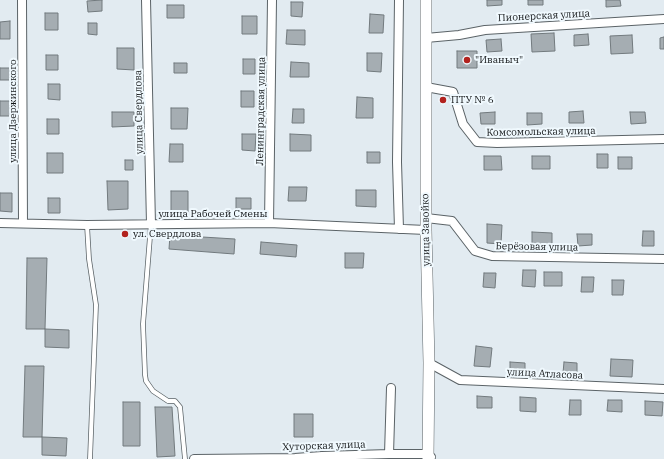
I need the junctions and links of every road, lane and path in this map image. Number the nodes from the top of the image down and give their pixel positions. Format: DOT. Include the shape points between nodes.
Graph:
graph roads {
  1 [pos="22,0"];
  2 [pos="146,0"];
  3 [pos="272,0"];
  4 [pos="399,0"];
  5 [pos="426,0"];
  6 [pos="664,19"];
  7 [pos="426,38"];
  8 [pos="426,87"];
  9 [pos="664,139"];
  10 [pos="426,218"];
  11 [pos="0,223"];
  12 [pos="23,223"];
  13 [pos="270,223"];
  14 [pos="151,224"];
  15 [pos="87,225"];
  16 [pos="398,229"];
  17 [pos="426,230"];
  18 [pos="664,259"];
  19 [pos="429,362"];
  20 [pos="391,388"];
  21 [pos="664,389"];
  22 [pos="389,454"];
  23 [pos="430,457"];
  24 [pos="90,459"];
  25 [pos="185,459"];
  26 [pos="194,459"];
  1 -- 12 [label="street, улица Дзержинского"];
  2 -- 14 [label="street, улица Свердлова"];
  3 -- 13 [label="street, Ленинградская улица"];
  4 -- 16 [label="street"];
  5 -- 7 [label="main road, улица Завойко"];
  6 -- 7 [label="street, Пионерская улица" via="485,30"];
  7 -- 8 [label="main road, улица Завойко"];
  8 -- 9 [label="street, Комсомольская улица" via="453,92 463,124 477,142"];
  8 -- 10 [label="main road, улица Завойко"];
  10 -- 17 [label="main road, улица Завойко"];
  10 -- 18 [label="street, Берёзовая улица" via="452,221 475,251 492,256"];
  11 -- 12 [label="street, улица Рабочей Смены"];
  12 -- 15 [label="street, улица Рабочей Смены"];
  13 -- 14 [label="street, улица Рабочей Смены"];
  13 -- 16 [label="street, улица Рабочей Смены"];
  14 -- 15 [label="street, улица Рабочей Смены"];
  14 -- 25 [label="lane" via="143,324 145,375 153,391 168,401 175,401 180,407"];
  15 -- 24 [label="lane" via="96,305"];
  16 -- 17 [label="street, улица Рабочей Смены"];
  17 -- 19 [label="main road, улица Завойко"];
  19 -- 21 [label="street, улица Атласова" via="460,380"];
  19 -- 23 [label="main road, улица Завойко"];
  20 -- 22 [label="street"];
  22 -- 23 [label="street, Хуторская улица"];
  22 -- 26 [label="street, Хуторская улица"];
}
